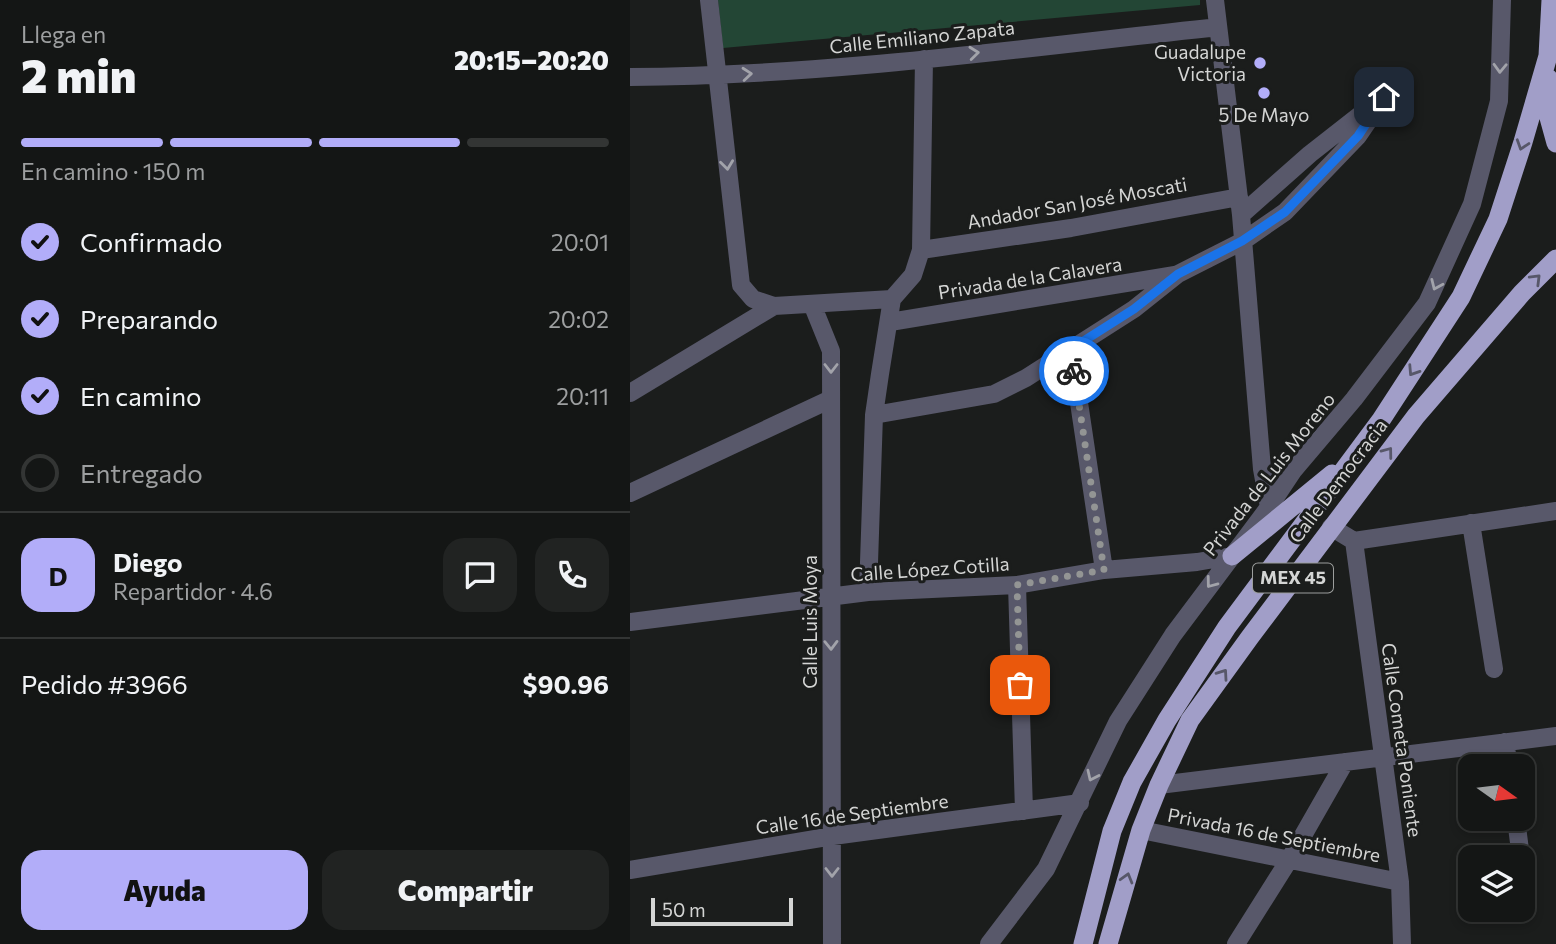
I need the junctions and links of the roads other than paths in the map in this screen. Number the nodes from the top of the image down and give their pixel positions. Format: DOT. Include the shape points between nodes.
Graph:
graph roads {
  1 [pos="709,0"];
  2 [pos="1215,0"];
  3 [pos="1502,0"];
  4 [pos="1551,0"];
  5 [pos="1218,27"];
  6 [pos="1548,56"];
  7 [pos="924,59"];
  8 [pos="630,77"];
  9 [pos="717,77"];
  10 [pos="1556,142"];
  11 [pos="1239,197"];
  12 [pos="1241,215"];
  13 [pos="1242,241"];
  14 [pos="922,250"];
  15 [pos="1556,259"];
  16 [pos="1178,274"];
  17 [pos="892,299"];
  18 [pos="812,304"];
  19 [pos="774,306"];
  20 [pos="890,323"];
  21 [pos="1071,349"];
  22 [pos="630,393"];
  23 [pos="831,399"];
  24 [pos="874,415"];
  25 [pos="1381,420"];
  26 [pos="1354,456"];
  27 [pos="630,493"];
  28 [pos="1269,507"];
  29 [pos="1556,511"];
  30 [pos="1472,523"];
  31 [pos="1331,527"];
  32 [pos="1354,541"];
  33 [pos="1232,556"];
  34 [pos="1104,570"];
  35 [pos="1265,579"];
  36 [pos="1017,585"];
  37 [pos="868,592"];
  38 [pos="831,598"];
  39 [pos="630,622"];
  40 [pos="1494,669"];
  41 [pos="1556,736"];
  42 [pos="1505,742"];
  43 [pos="1507,754"];
  44 [pos="1383,758"];
  45 [pos="1345,762"];
  46 [pos="1159,785"];
  47 [pos="1080,803"];
  48 [pos="1024,811"];
  49 [pos="1141,830"];
  50 [pos="833,836"];
  51 [pos="1289,860"];
  52 [pos="630,870"];
  53 [pos="1399,882"];
  54 [pos="832,944"];
  55 [pos="989,944"];
  56 [pos="1083,944"];
  57 [pos="1108,944"];
  58 [pos="1236,944"];
  59 [pos="1402,944"];
  1 -- 9 [label="street"];
  2 -- 5 [label="street"];
  3 -- 28 [label="street, Privada de Luis Moreno, one-way" via="1499,101 1472,204 1433,291"];
  4 -- 6 [label="highway, MEX 45"];
  7 -- 5 [label="street, Calle Emiliano Zapata, one-way"];
  5 -- 11 [label="street"];
  6 -- 10 [label="highway" via="1548,114"];
  6 -- 25 [label="highway, MEX 45, one-way" via="1497,219 1461,297"];
  9 -- 7 [label="street, Calle Emiliano Zapata, one-way"];
  7 -- 14 [label="street"];
  8 -- 9 [label="street, Calle Emiliano Zapata"];
  9 -- 19 [label="street, one-way" via="741,285 752,299"];
  11 -- 12 [label="street"];
  11 -- 14 [label="street, Andador San José Moscati"];
  12 -- 13 [label="street"];
  12 -- 13 [label="street" via="1389,93 1358,136 1285,212"];
  13 -- 16 [label="street"];
  13 -- 28 [label="street"];
  14 -- 17 [label="street" via="913,275"];
  31 -- 15 [label="highway, Calle Democracia / MEX 45, one-way" via="1416,416"];
  16 -- 20 [label="street, Privada de la Calavera"];
  16 -- 21 [label="street"];
  17 -- 18 [label="street"];
  17 -- 20 [label="street"];
  18 -- 19 [label="street"];
  18 -- 23 [label="street, Calle Luis Moya, one-way" via="831,351"];
  19 -- 22 [label="street"];
  20 -- 24 [label="street"];
  21 -- 24 [label="street" via="994,394"];
  21 -- 34 [label="street"];
  23 -- 27 [label="street"];
  23 -- 38 [label="street, Calle Luis Moya"];
  24 -- 37 [label="street"];
  25 -- 26 [label="highway, Calle Democracia / MEX 45"];
  25 -- 31 [label="highway"];
  26 -- 33 [label="highway"];
  26 -- 35 [label="highway, Calle Democracia / MEX 45"];
  28 -- 33 [label="street, Privada de Luis Moreno"];
  29 -- 30 [label="street"];
  30 -- 32 [label="street"];
  30 -- 40 [label="street"];
  31 -- 32 [label="street"];
  31 -- 35 [label="highway" via="1290,565"];
  46 -- 31 [label="highway, Calle Democracia / MEX 45, one-way" via="1190,720"];
  32 -- 44 [label="street, Calle Cometa Poniente"];
  33 -- 34 [label="street, Calle López Cotilla"];
  33 -- 47 [label="street, Privada de Luis Moreno, one-way" via="1173,635 1118,721"];
  34 -- 36 [label="street, Calle López Cotilla"];
  35 -- 56 [label="highway, Calle Democracia / MEX 45" via="1227,627 1132,782 1112,831"];
  36 -- 37 [label="street, Calle López Cotilla"];
  36 -- 48 [label="street"];
  37 -- 38 [label="street, Calle López Cotilla"];
  38 -- 39 [label="street, Calle López Cotilla"];
  38 -- 50 [label="street, Calle Luis Moya, one-way"];
  41 -- 42 [label="street"];
  42 -- 43 [label="street"];
  42 -- 44 [label="street"];
  44 -- 45 [label="street"];
  44 -- 53 [label="street, Calle Cometa Poniente"];
  45 -- 46 [label="street"];
  45 -- 51 [label="street"];
  46 -- 49 [label="highway, Calle Democracia / MEX 45"];
  47 -- 48 [label="street, Calle 16 de Septiembre"];
  47 -- 55 [label="street, Privada de Luis Moreno" via="1046,869"];
  48 -- 50 [label="street, Calle 16 de Septiembre"];
  49 -- 51 [label="street, Privada 16 de Septiembre"];
  57 -- 49 [label="highway, Calle Democracia / MEX 45, one-way"];
  50 -- 52 [label="street, Calle 16 de Septiembre"];
  50 -- 54 [label="street, Calle Luis Moya, one-way"];
  51 -- 53 [label="street, Privada 16 de Septiembre"];
  51 -- 58 [label="street"];
  53 -- 59 [label="street, Calle Cometa Poniente"];
}
